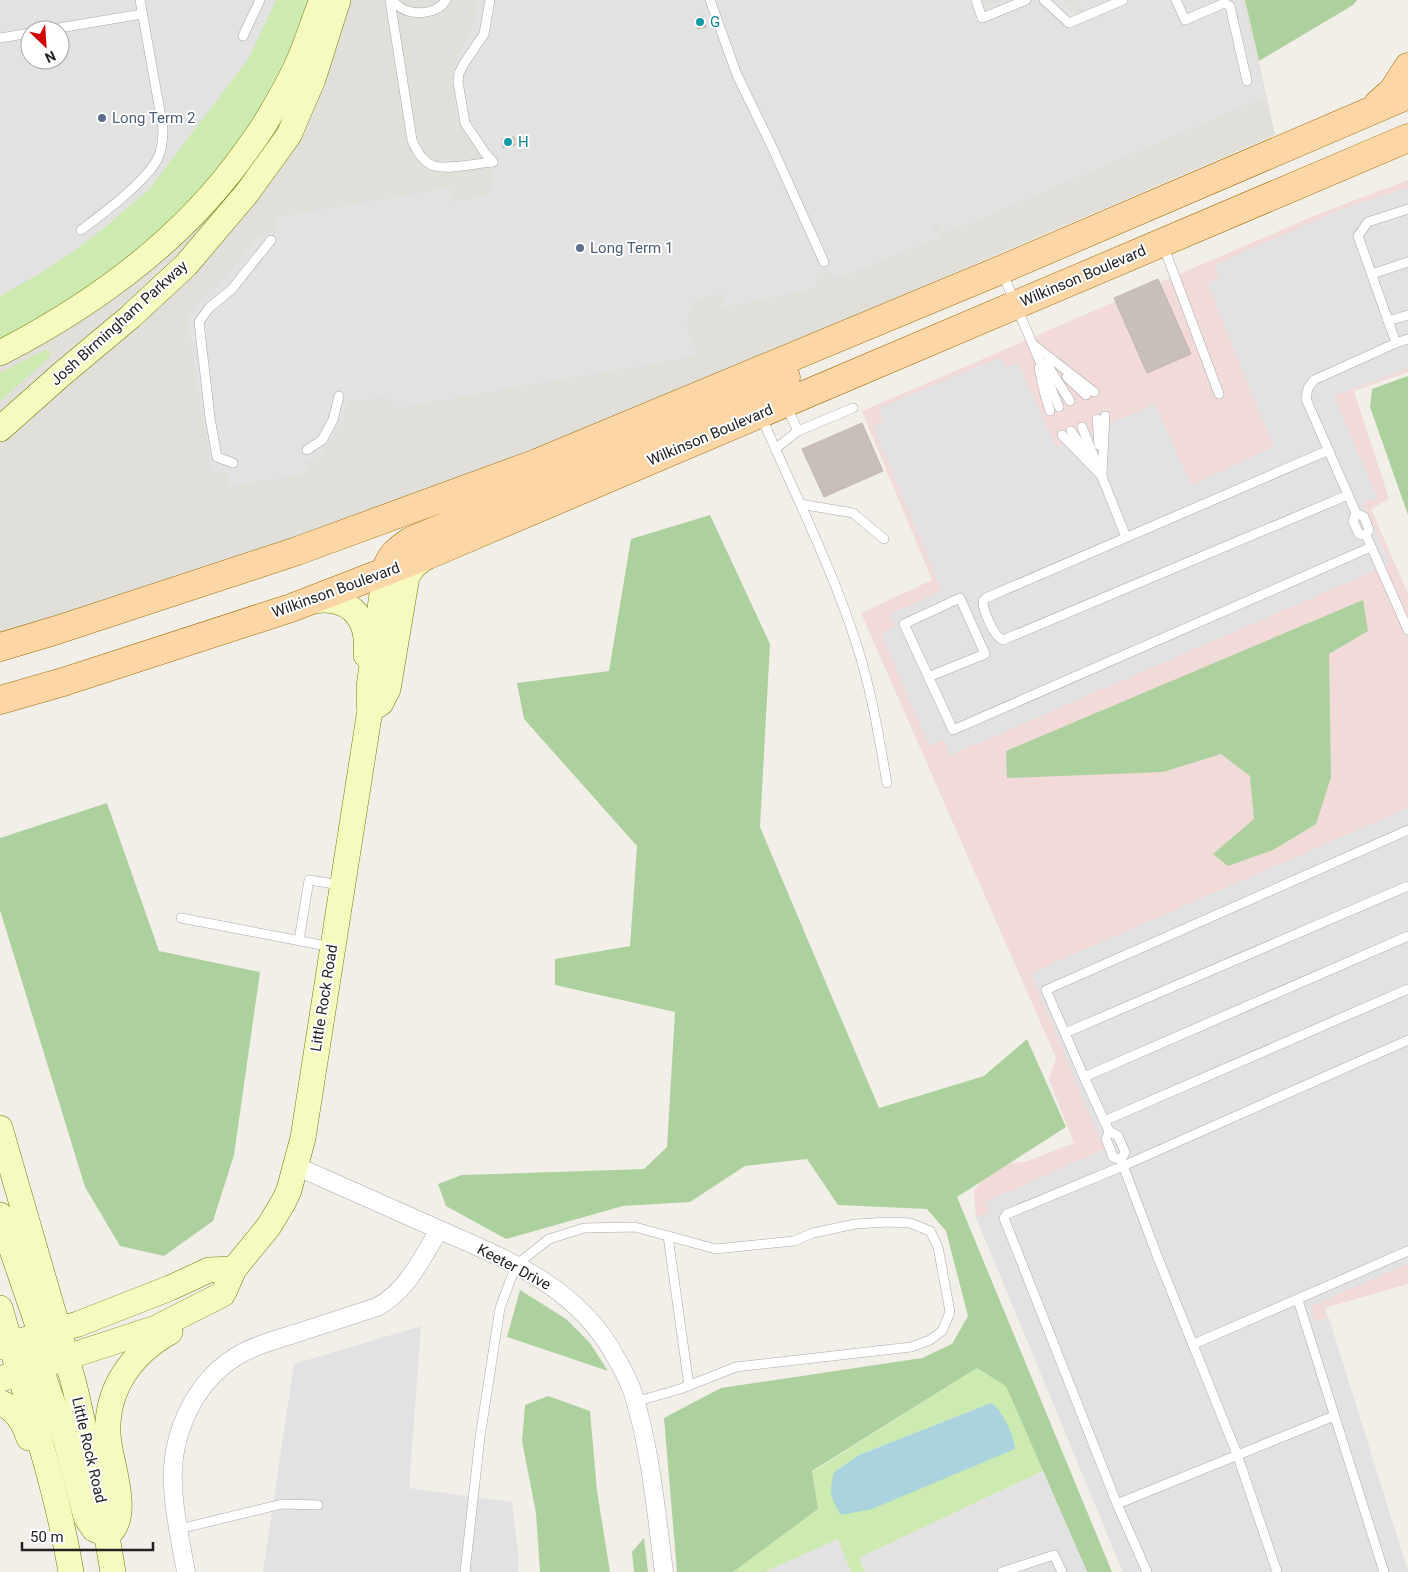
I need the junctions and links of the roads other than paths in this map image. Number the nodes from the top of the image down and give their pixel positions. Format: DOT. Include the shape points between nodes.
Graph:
graph roads {
  1 [pos="140,0"];
  2 [pos="260,0"];
  3 [pos="322,0"];
  4 [pos="338,0"];
  5 [pos="390,0"];
  6 [pos="446,0"];
  7 [pos="490,0"];
  8 [pos="710,0"];
  9 [pos="976,0"];
  10 [pos="1026,0"];
  11 [pos="1044,0"];
  12 [pos="1123,0"];
  13 [pos="1176,0"];
  14 [pos="142,14"];
  15 [pos="70,26"];
  16 [pos="20,35"];
  17 [pos="243,36"];
  18 [pos="0,38"];
  19 [pos="1408,67"];
  20 [pos="1248,81"];
  21 [pos="1408,95"];
  22 [pos="1366,113"];
  23 [pos="1408,138"];
  24 [pos="1408,209"];
  25 [pos="80,230"];
  26 [pos="271,240"];
  27 [pos="1162,242"];
  28 [pos="824,262"];
  29 [pos="1408,262"];
  30 [pos="1001,270"];
  31 [pos="1372,274"];
  32 [pos="1017,304"];
  33 [pos="1408,315"];
  34 [pos="1388,322"];
  35 [pos="1408,339"];
  36 [pos="1396,343"];
  37 [pos="1034,346"];
  38 [pos="0,353"];
  39 [pos="800,355"];
  40 [pos="1090,393"];
  41 [pos="1219,394"];
  42 [pos="339,396"];
  43 [pos="1070,401"];
  44 [pos="785,402"];
  45 [pos="1059,406"];
  46 [pos="853,408"];
  47 [pos="1050,411"];
  48 [pos="760,413"];
  49 [pos="1101,418"];
  50 [pos="1082,427"];
  51 [pos="0,428"];
  52 [pos="798,431"];
  53 [pos="1066,433"];
  54 [pos="307,450"];
  55 [pos="775,450"];
  56 [pos="1329,450"];
  57 [pos="233,463"];
  58 [pos="1102,477"];
  59 [pos="1348,495"];
  60 [pos="800,504"];
  61 [pos="1126,537"];
  62 [pos="884,539"];
  63 [pos="1371,547"];
  64 [pos="428,556"];
  65 [pos="385,572"];
  66 [pos="304,603"];
  67 [pos="57,630"];
  68 [pos="1408,630"];
  69 [pos="0,632"];
  70 [pos="0,647"];
  71 [pos="928,677"];
  72 [pos="370,684"];
  73 [pos="0,700"];
  74 [pos="370,710"];
  75 [pos="887,783"];
  76 [pos="1408,830"];
  77 [pos="342,885"];
  78 [pos="1408,886"];
  79 [pos="180,918"];
  80 [pos="1408,936"];
  81 [pos="298,940"];
  82 [pos="332,947"];
  83 [pos="1408,989"];
  84 [pos="1065,1034"];
  85 [pos="1408,1040"];
  86 [pos="1084,1077"];
  87 [pos="1104,1121"];
  88 [pos="0,1128"];
  89 [pos="1109,1131"];
  90 [pos="1122,1163"];
  91 [pos="296,1166"];
  92 [pos="0,1215"];
  93 [pos="439,1230"];
  94 [pos="668,1236"];
  95 [pos="1408,1252"];
  96 [pos="516,1265"];
  97 [pos="234,1269"];
  98 [pos="1298,1300"];
  99 [pos="202,1304"];
  100 [pos="0,1308"];
  101 [pos="1194,1344"];
  102 [pos="31,1353"];
  103 [pos="689,1386"];
  104 [pos="0,1402"];
  105 [pos="635,1402"];
  106 [pos="1334,1416"];
  107 [pos="1237,1454"];
  108 [pos="45,1459"];
  109 [pos="1117,1504"];
  110 [pos="318,1505"];
  111 [pos="179,1529"];
  112 [pos="107,1535"];
  113 [pos="71,1572"];
  114 [pos="113,1572"];
  115 [pos="186,1572"];
  116 [pos="465,1572"];
  117 [pos="664,1572"];
  118 [pos="1002,1572"];
  119 [pos="1062,1572"];
  120 [pos="1147,1572"];
  121 [pos="1277,1572"];
  122 [pos="1384,1572"];
  1 -- 14 [label="lane"];
  2 -- 17 [label="lane"];
  3 -- 38 [label="street, Josh Birmingham Parkway" via="297,64 266,122 229,175 186,223 140,264 89,301 36,335"];
  4 -- 51 [label="street, Josh Birmingham Parkway" via="313,80 288,135 247,193 186,265"];
  5 -- 6 [label="lane" via="407,11 419,12 437,9"];
  5 -- 7 [label="lane" via="412,140 423,159 434,166 455,166 493,162 465,123 458,82 462,68 484,34"];
  8 -- 28 [label="lane" via="737,76"];
  9 -- 10 [label="lane" via="982,18"];
  11 -- 12 [label="lane" via="1069,23"];
  13 -- 20 [label="lane" via="1185,20 1222,4 1230,6"];
  14 -- 15 [label="lane"];
  14 -- 25 [label="lane" via="163,128 158,158 141,180"];
  16 -- 18 [label="lane"];
  19 -- 22 [label="main road" via="1393,91"];
  21 -- 22 [label="main road"];
  22 -- 30 [label="main road"];
  23 -- 27 [label="main road, Wilkinson Boulevard"];
  24 -- 31 [label="lane" via="1368,222 1358,236"];
  26 -- 57 [label="lane" via="232,289 209,308 199,322 217,457"];
  27 -- 32 [label="main road, Wilkinson Boulevard"];
  27 -- 41 [label="lane"];
  29 -- 31 [label="lane"];
  30 -- 32 [label="lane"];
  30 -- 39 [label="main road"];
  31 -- 34 [label="lane"];
  32 -- 37 [label="lane"];
  32 -- 44 [label="main road, Wilkinson Boulevard"];
  33 -- 34 [label="lane"];
  34 -- 36 [label="lane"];
  35 -- 36 [label="lane"];
  36 -- 56 [label="lane" via="1314,380 1308,388 1306,399"];
  37 -- 40 [label="lane"];
  37 -- 43 [label="lane"];
  37 -- 45 [label="lane"];
  37 -- 47 [label="lane"];
  39 -- 65 [label="main road" via="784,379 760,392 410,541 395,551"];
  39 -- 67 [label="main road" via="414,510 297,552"];
  42 -- 54 [label="lane" via="333,420 322,440"];
  44 -- 48 [label="main road, Wilkinson Boulevard"];
  44 -- 52 [label="lane"];
  46 -- 52 [label="lane"];
  48 -- 55 [label="lane"];
  48 -- 64 [label="main road, Wilkinson Boulevard"];
  49 -- 58 [label="lane"];
  50 -- 58 [label="lane"];
  52 -- 55 [label="lane"];
  53 -- 58 [label="lane"];
  55 -- 60 [label="lane"];
  56 -- 59 [label="lane"];
  56 -- 61 [label="lane"];
  58 -- 61 [label="lane"];
  59 -- 61 [label="lane" via="1003,640 996,635 983,606 986,598"];
  59 -- 63 [label="lane" via="1356,513 1364,517"];
  60 -- 62 [label="lane" via="853,513"];
  60 -- 75 [label="lane" via="858,649 875,714"];
  63 -- 68 [label="lane"];
  63 -- 71 [label="lane" via="953,730"];
  64 -- 65 [label="main road, Wilkinson Boulevard"];
  64 -- 74 [label="street" via="407,576 388,689 380,703"];
  65 -- 66 [label="main road, Wilkinson Boulevard"];
  65 -- 72 [label="street, Little Rock Road"];
  66 -- 72 [label="street" via="337,602 351,609 360,619 366,633 365,673"];
  66 -- 73 [label="main road, Wilkinson Boulevard"];
  67 -- 69 [label="main road" via="33,625"];
  67 -- 70 [label="main road"];
  71 -- 71 [label="lane" via="904,624 960,598 985,654"];
  72 -- 74 [label="street, Little Rock Road"];
  74 -- 77 [label="street, Little Rock Road"];
  76 -- 84 [label="lane" via="1046,990"];
  77 -- 81 [label="lane" via="309,880"];
  77 -- 82 [label="street, Little Rock Road"];
  78 -- 84 [label="lane"];
  79 -- 81 [label="lane"];
  80 -- 86 [label="lane"];
  81 -- 82 [label="lane"];
  82 -- 91 [label="street, Little Rock Road"];
  83 -- 87 [label="lane"];
  84 -- 86 [label="lane"];
  85 -- 90 [label="lane"];
  86 -- 87 [label="lane"];
  87 -- 89 [label="lane"];
  88 -- 102 [label="street"];
  89 -- 90 [label="lane" via="1106,1139 1113,1157"];
  89 -- 90 [label="lane" via="1118,1136 1125,1152"];
  90 -- 101 [label="lane"];
  90 -- 109 [label="lane" via="1004,1218"];
  91 -- 93 [label="street, Keeter Drive"];
  91 -- 97 [label="street, Little Rock Road" via="279,1212"];
  92 -- 102 [label="street"];
  93 -- 96 [label="street, Keeter Drive"];
  93 -- 111 [label="street" via="407,1281 389,1300 377,1307 264,1343 223,1366 208,1381 195,1398 174,1449 173,1486"];
  94 -- 96 [label="lane" via="635,1226 584,1228 549,1239"];
  94 -- 103 [label="lane"];
  94 -- 103 [label="lane" via="716,1248 794,1240 855,1224 910,1223 930,1231 938,1247 950,1312 942,1331 911,1347 736,1367"];
  95 -- 98 [label="lane"];
  96 -- 105 [label="street, Keeter Drive" via="562,1293 588,1317 607,1340 621,1365"];
  96 -- 116 [label="lane" via="500,1308 480,1437"];
  97 -- 99 [label="street, Little Rock Road" via="223,1294"];
  97 -- 102 [label="street" via="209,1270"];
  98 -- 101 [label="lane"];
  98 -- 106 [label="lane"];
  99 -- 102 [label="street, Little Rock Road" via="156,1328"];
  99 -- 112 [label="street" via="186,1322 144,1349 114,1392 108,1435 119,1508 116,1524"];
  100 -- 102 [label="street"];
  101 -- 107 [label="lane"];
  102 -- 108 [label="street"];
  102 -- 112 [label="street, Little Rock Road" via="74,1384"];
  103 -- 105 [label="lane"];
  104 -- 108 [label="street" via="19,1416 32,1448"];
  105 -- 117 [label="street, Keeter Drive" via="647,1446"];
  106 -- 107 [label="lane"];
  106 -- 122 [label="lane"];
  107 -- 109 [label="lane"];
  107 -- 121 [label="lane"];
  108 -- 113 [label="street" via="61,1517"];
  109 -- 120 [label="lane"];
  110 -- 111 [label="lane" via="282,1504"];
  111 -- 115 [label="street"];
  112 -- 114 [label="street, Little Rock Road"];
  118 -- 119 [label="lane" via="1054,1554"];
}
